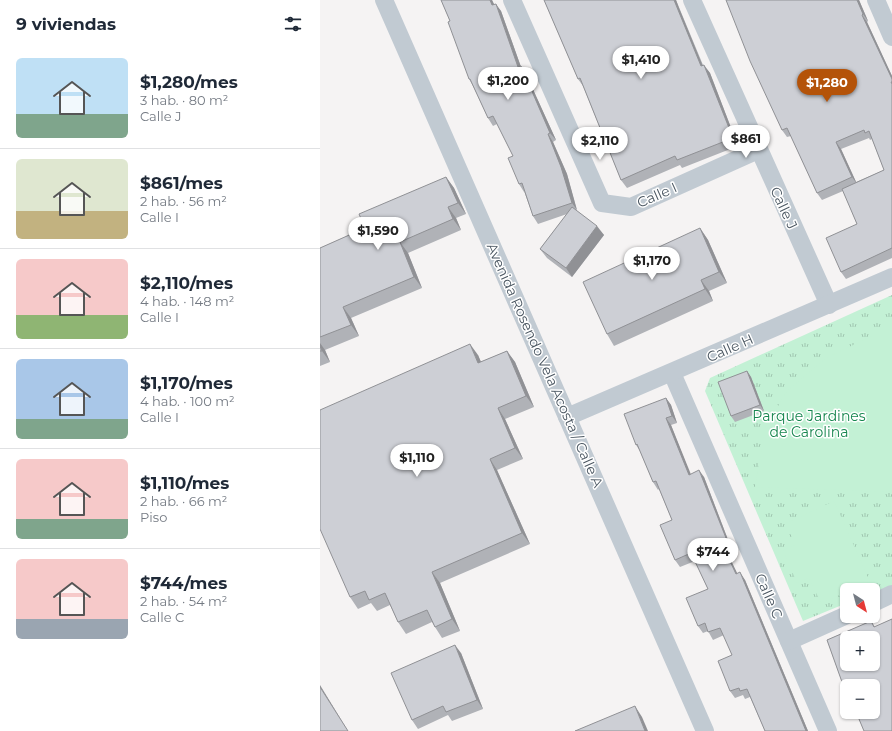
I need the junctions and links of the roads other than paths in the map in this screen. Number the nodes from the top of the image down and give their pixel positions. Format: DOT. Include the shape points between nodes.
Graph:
graph roads {
  1 [pos="384,0"];
  2 [pos="512,0"];
  3 [pos="692,0"];
  4 [pos="876,0"];
  5 [pos="892,37"];
  6 [pos="758,150"];
  7 [pos="892,277"];
  8 [pos="829,305"];
  9 [pos="672,373"];
  10 [pos="567,417"];
  11 [pos="892,594"];
  12 [pos="880,600"];
  13 [pos="840,618"];
  14 [pos="789,641"];
  15 [pos="705,731"];
  16 [pos="828,731"];
  1 -- 10 [label="street, Avenida Rosendo Vela Acosta / Calle A"];
  2 -- 6 [label="street, Calle I" via="602,203 631,207"];
  3 -- 6 [label="street, Calle J"];
  4 -- 5 [label="street"];
  6 -- 8 [label="street, Calle J"];
  7 -- 8 [label="street, Calle H"];
  8 -- 9 [label="street, Calle H"];
  9 -- 10 [label="street, Calle H"];
  9 -- 14 [label="street, Calle C"];
  10 -- 15 [label="street, Avenida Rosendo Vela Acosta / Calle A"];
  11 -- 12 [label="street"];
  13 -- 14 [label="street"];
  14 -- 16 [label="street, Calle C"];
}
